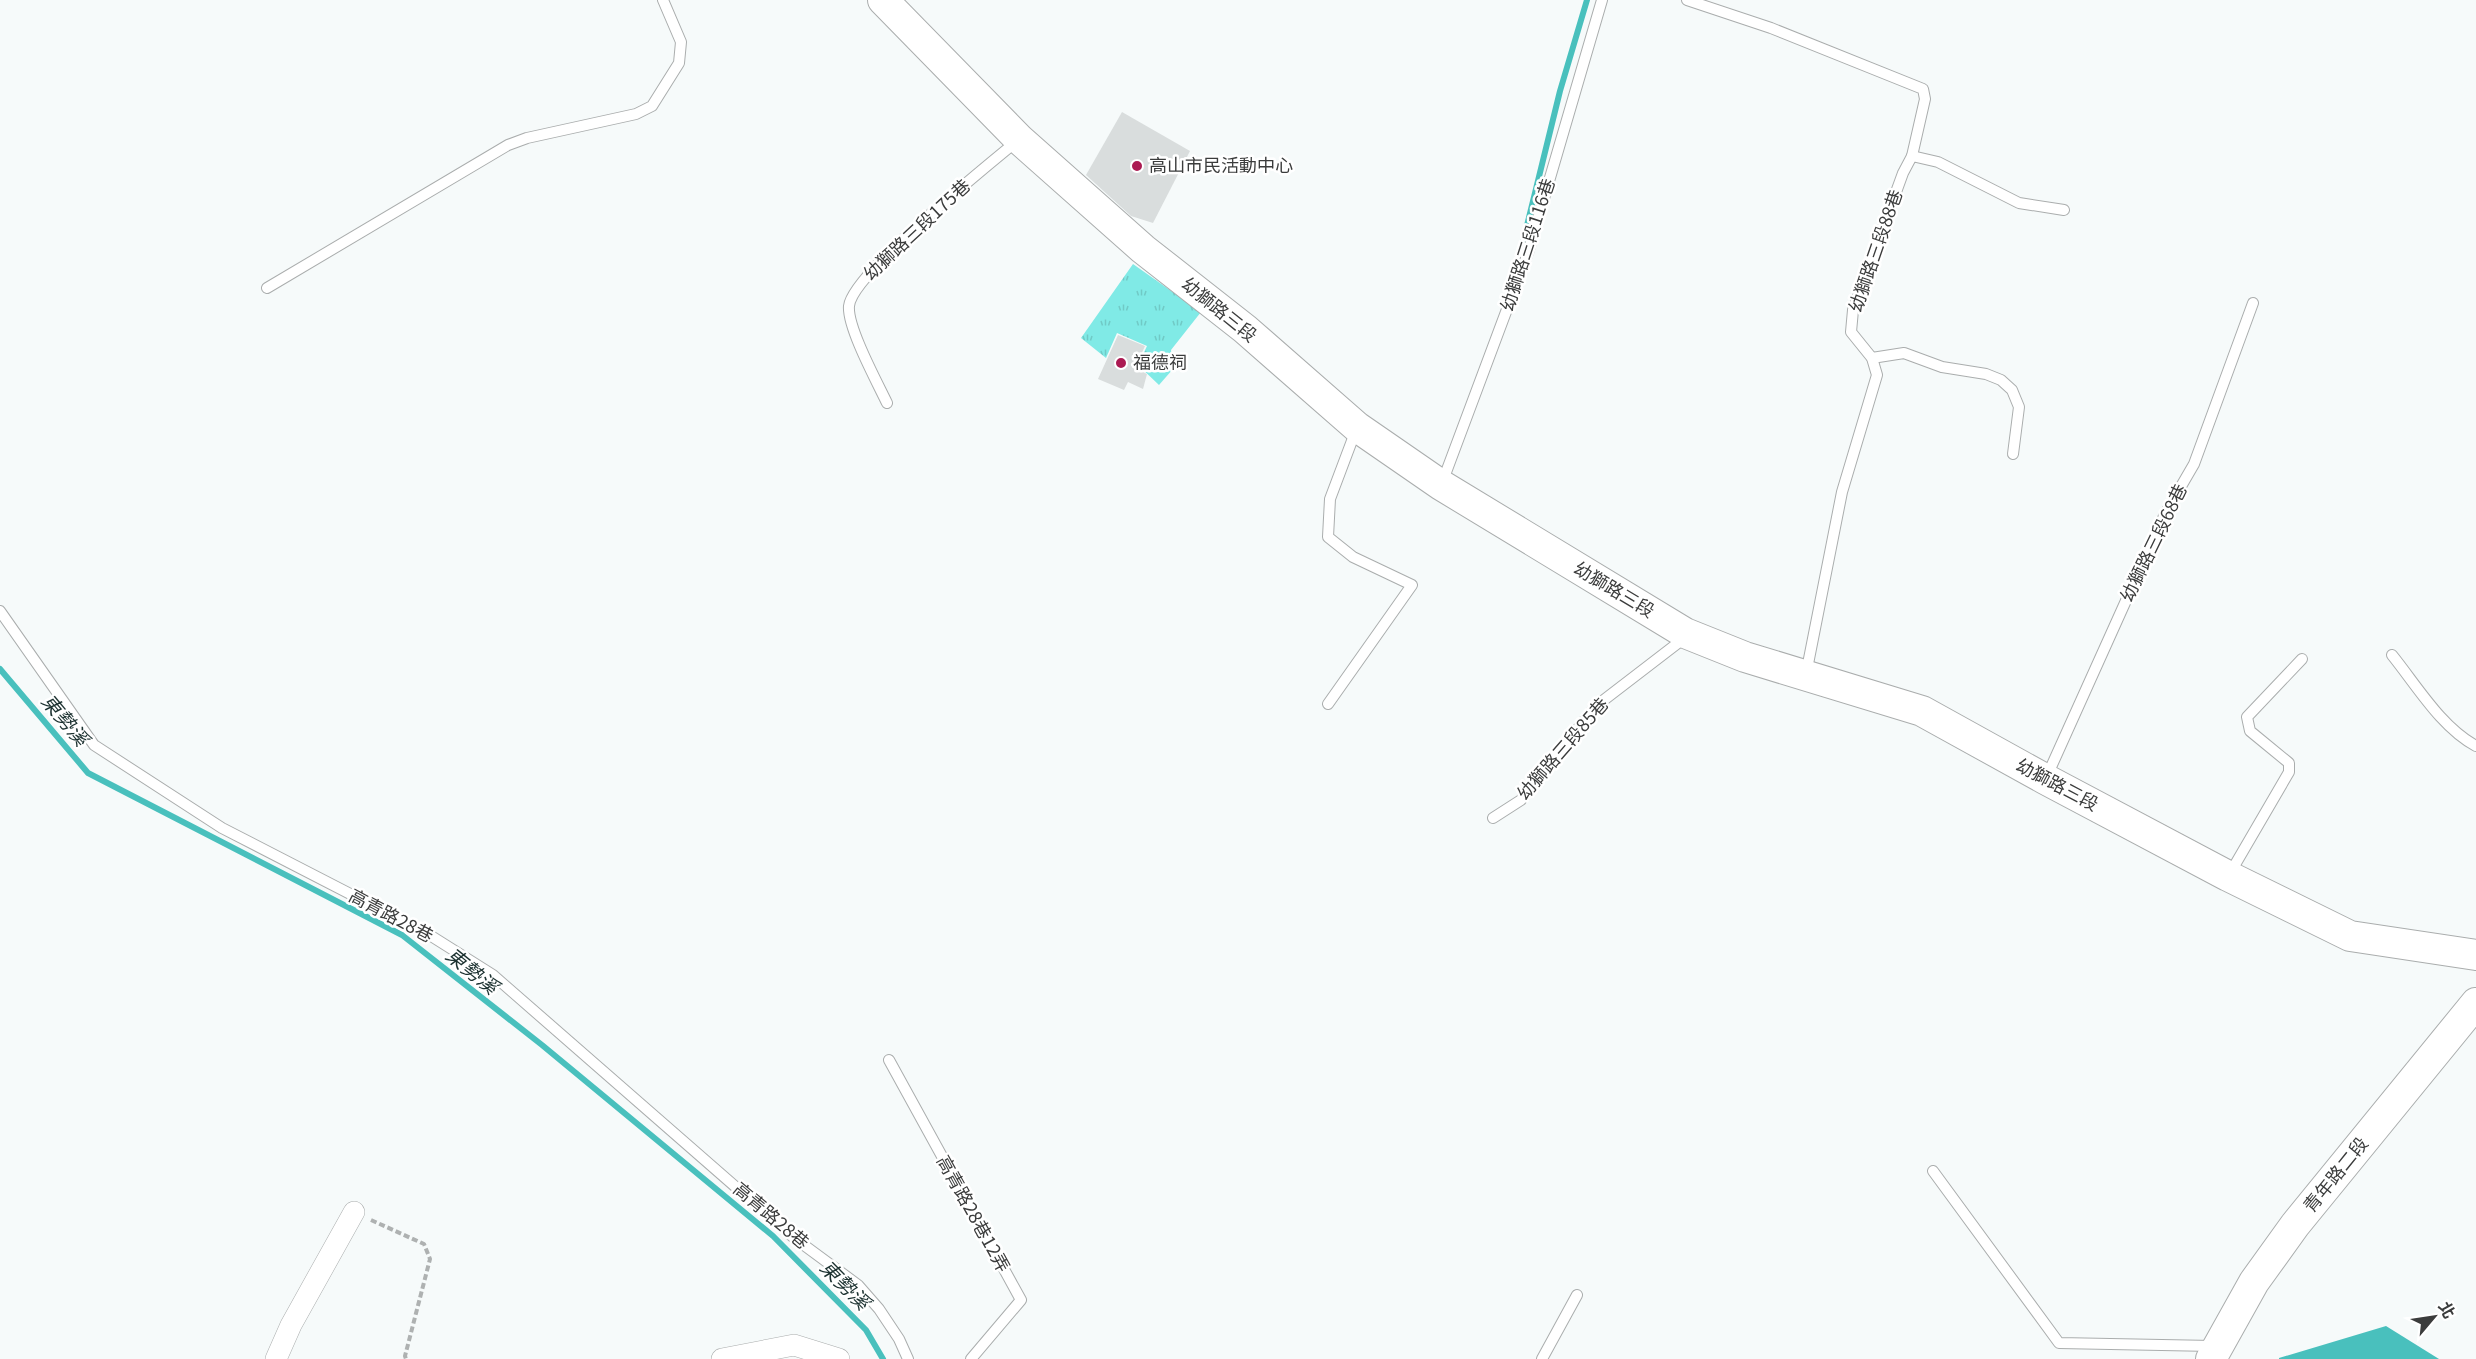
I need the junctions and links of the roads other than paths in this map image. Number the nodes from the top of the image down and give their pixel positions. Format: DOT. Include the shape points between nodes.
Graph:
graph roads {
  1 [pos="663,0"];
  2 [pos="883,0"];
  3 [pos="1602,0"];
  4 [pos="1687,0"];
  5 [pos="1019,139"];
  6 [pos="1912,156"];
  7 [pos="2064,210"];
  8 [pos="267,288"];
  9 [pos="2253,303"];
  10 [pos="1872,358"];
  11 [pos="887,403"];
  12 [pos="1357,427"];
  13 [pos="2013,454"];
  14 [pos="1441,485"];
  15 [pos="0,611"];
  16 [pos="1685,633"];
  17 [pos="2392,655"];
  18 [pos="2302,659"];
  19 [pos="1806,675"];
  20 [pos="1328,704"];
  21 [pos="2476,746"];
  22 [pos="2045,779"];
  23 [pos="1493,818"];
  24 [pos="2228,876"];
  25 [pos="2476,954"];
  26 [pos="2476,1003"];
  27 [pos="889,1060"];
  28 [pos="1933,1171"];
  29 [pos="354,1212"];
  30 [pos="1577,1295"];
  31 [pos="2214,1353"];
  32 [pos="749,1356"];
  33 [pos="276,1359"];
  34 [pos="722,1359"];
  35 [pos="839,1359"];
  36 [pos="908,1359"];
  37 [pos="971,1359"];
  38 [pos="1542,1359"];
  1 -- 8 [label="lane" via="681,42 679,63 652,106 636,114 508,145"];
  2 -- 5 [label="street, 幼獅路三段"];
  3 -- 14 [label="lane, 幼獅路三段116巷" via="1528,253"];
  4 -- 6 [label="lane, 幼獅路三段88巷" via="1772,28 1923,89 1925,99"];
  5 -- 11 [label="lane, 幼獅路三段175巷" via="917,226 854,291 848,306 858,344"];
  5 -- 12 [label="street, 幼獅路三段" via="1143,249 1245,329"];
  6 -- 7 [label="lane" via="1938,162 2019,203"];
  6 -- 10 [label="lane, 幼獅路三段88巷" via="1853,310 1851,332"];
  9 -- 22 [label="lane, 幼獅路三段68巷" via="2194,464 2165,514"];
  10 -- 13 [label="lane" via="1904,353 1942,367 2001,380 2012,390 2019,407"];
  10 -- 19 [label="lane" via="1877,375 1842,492"];
  12 -- 14 [label="street, 幼獅路三段"];
  12 -- 20 [label="lane" via="1330,499 1328,537 1353,557 1412,585"];
  14 -- 16 [label="street, 幼獅路三段"];
  15 -- 36 [label="lane, 高青路28巷" via="94,745 222,828 428,934 493,975 793,1237 858,1284 899,1339"];
  16 -- 19 [label="street, 幼獅路三段" via="1744,657"];
  16 -- 23 [label="lane, 幼獅路三段85巷" via="1678,643 1596,706 1521,800"];
  17 -- 21 [label="lane" via="2450,727"];
  18 -- 24 [label="lane" via="2247,717 2250,731 2289,763 2289,772"];
  19 -- 22 [label="street, 幼獅路三段" via="1922,711"];
  22 -- 24 [label="street, 幼獅路三段"];
  24 -- 25 [label="street, 幼獅路三段" via="2350,936"];
  26 -- 31 [label="street, 青年路二段" via="2295,1225 2254,1282"];
  27 -- 37 [label="lane, 高青路28巷12弄" via="1021,1300"];
  28 -- 31 [label="lane" via="2059,1343"];
  29 -- 33 [label="street"];
  30 -- 38 [label="lane"];
  32 -- 34 [label="street"];
  32 -- 35 [label="street" via="794,1345"];
}
